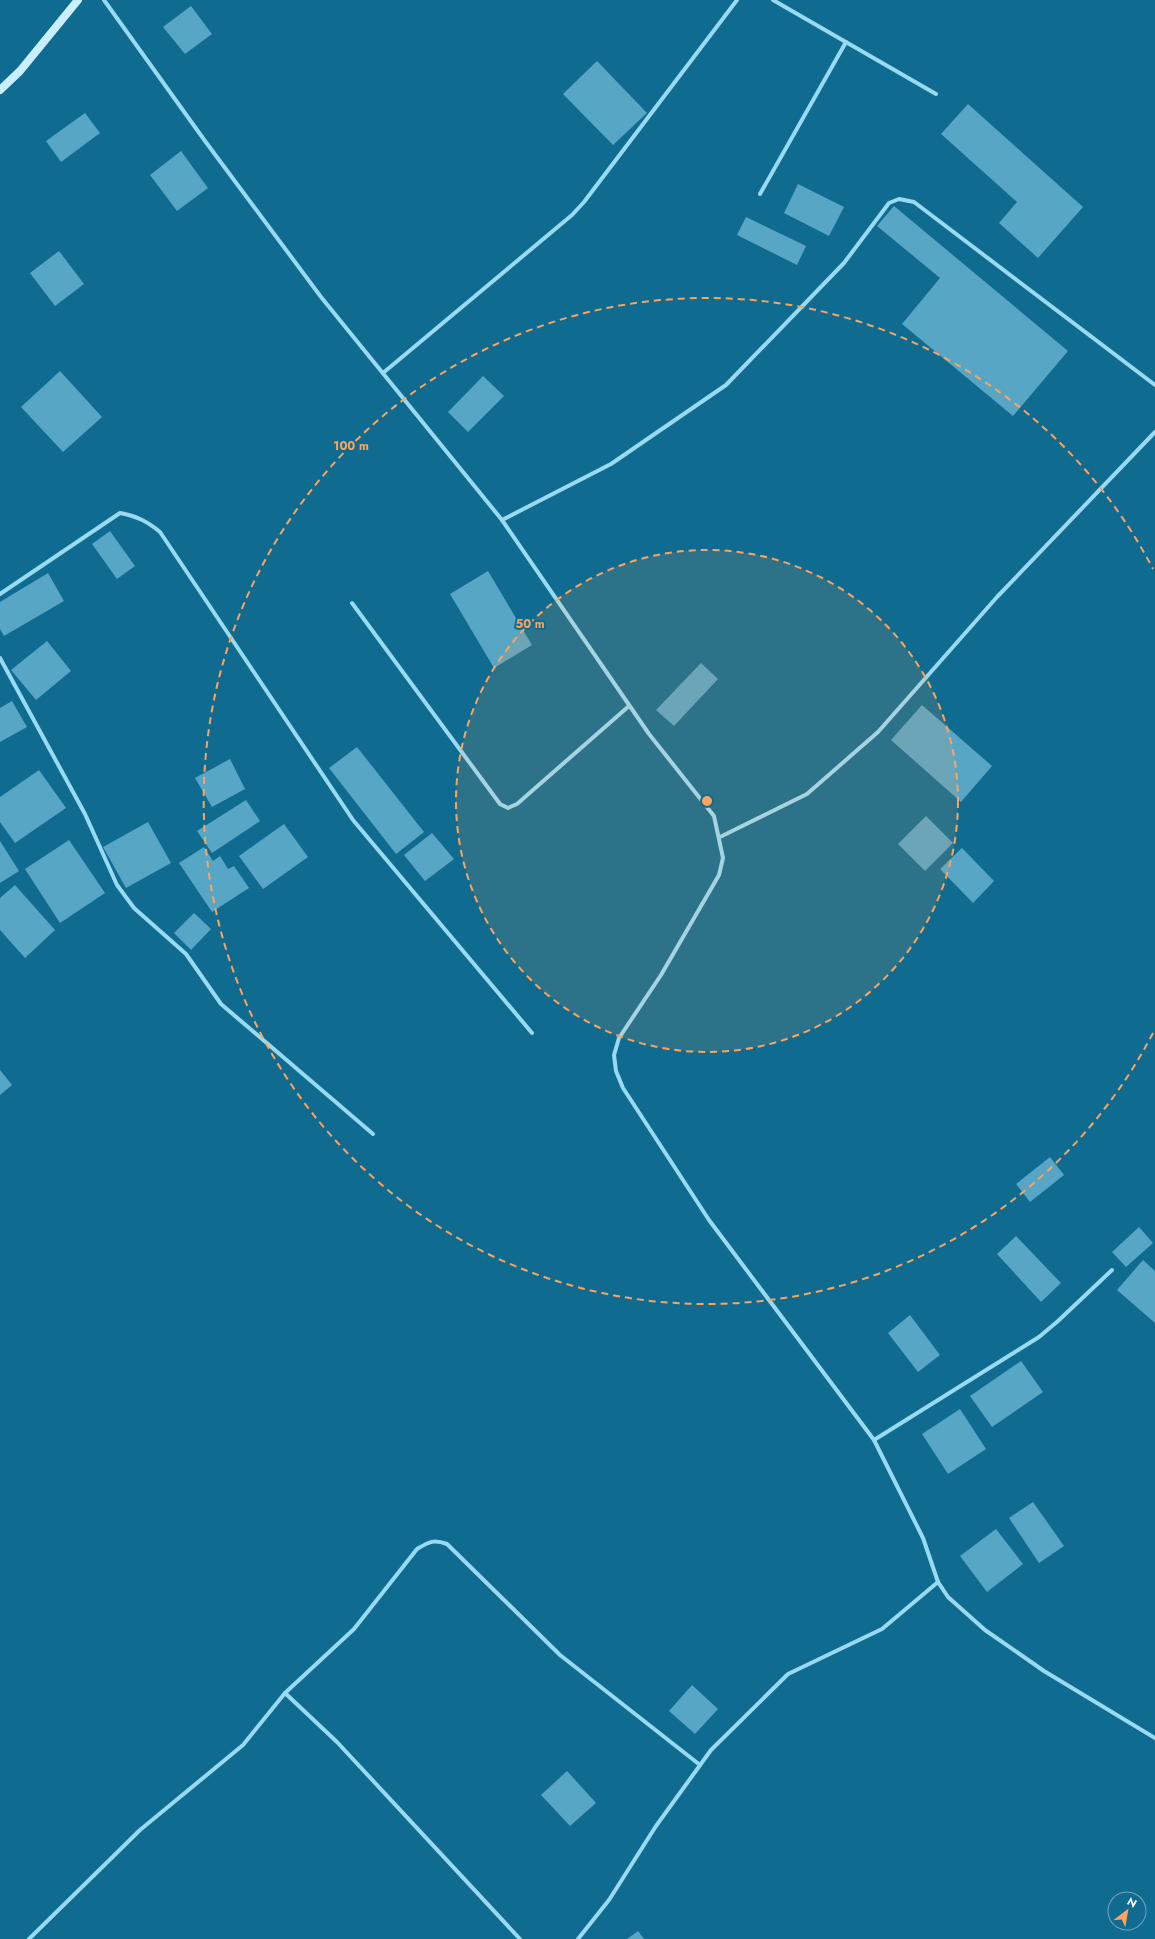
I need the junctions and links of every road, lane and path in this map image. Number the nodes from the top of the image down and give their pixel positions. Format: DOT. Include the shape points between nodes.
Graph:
graph roads {
  1 [pos="78,0"];
  2 [pos="104,0"];
  3 [pos="737,0"];
  4 [pos="773,0"];
  5 [pos="846,42"];
  6 [pos="0,90"];
  7 [pos="936,94"];
  8 [pos="760,194"];
  9 [pos="383,373"];
  10 [pos="1155,385"];
  11 [pos="1155,432"];
  12 [pos="502,520"];
  13 [pos="0,594"];
  14 [pos="352,603"];
  15 [pos="0,658"];
  16 [pos="629,706"];
  17 [pos="720,837"];
  18 [pos="532,1034"];
  19 [pos="373,1134"];
  20 [pos="1112,1270"];
  21 [pos="874,1440"];
  22 [pos="938,1582"];
  23 [pos="285,1693"];
  24 [pos="1155,1738"];
  25 [pos="700,1765"];
  26 [pos="29,1939"];
  27 [pos="520,1939"];
  28 [pos="578,1939"];
  1 -- 6 [label="street" via="20,71"];
  2 -- 9 [label="street" via="321,297"];
  3 -- 9 [label="street" via="572,215"];
  4 -- 5 [label="street"];
  5 -- 7 [label="street"];
  5 -- 8 [label="street"];
  9 -- 12 [label="street"];
  10 -- 12 [label="street" via="914,202 899,199 889,203 844,263 726,385 611,464"];
  11 -- 17 [label="street" via="997,597 878,732 807,794"];
  12 -- 16 [label="street"];
  13 -- 18 [label="street" via="120,513 136,516 150,523 160,532 353,820"];
  14 -- 16 [label="street" via="500,804 508,808 517,804"];
  15 -- 19 [label="street" via="85,814 117,885 134,908 186,954 221,1004"];
  16 -- 17 [label="street" via="714,816"];
  17 -- 21 [label="street" via="724,858 719,875 661,975 619,1038 614,1055 616,1071 623,1088 709,1220"];
  20 -- 21 [label="street" via="1039,1337"];
  21 -- 22 [label="street" via="923,1538"];
  22 -- 24 [label="street" via="948,1597 985,1630 1044,1671"];
  22 -- 25 [label="street" via="882,1629 788,1674 711,1750"];
  23 -- 25 [label="street" via="354,1628 417,1548 437,1540 447,1544 560,1655"];
  23 -- 26 [label="street" via="243,1745 140,1830"];
  23 -- 27 [label="street" via="338,1742"];
  25 -- 28 [label="street" via="656,1826 609,1900"];
}
